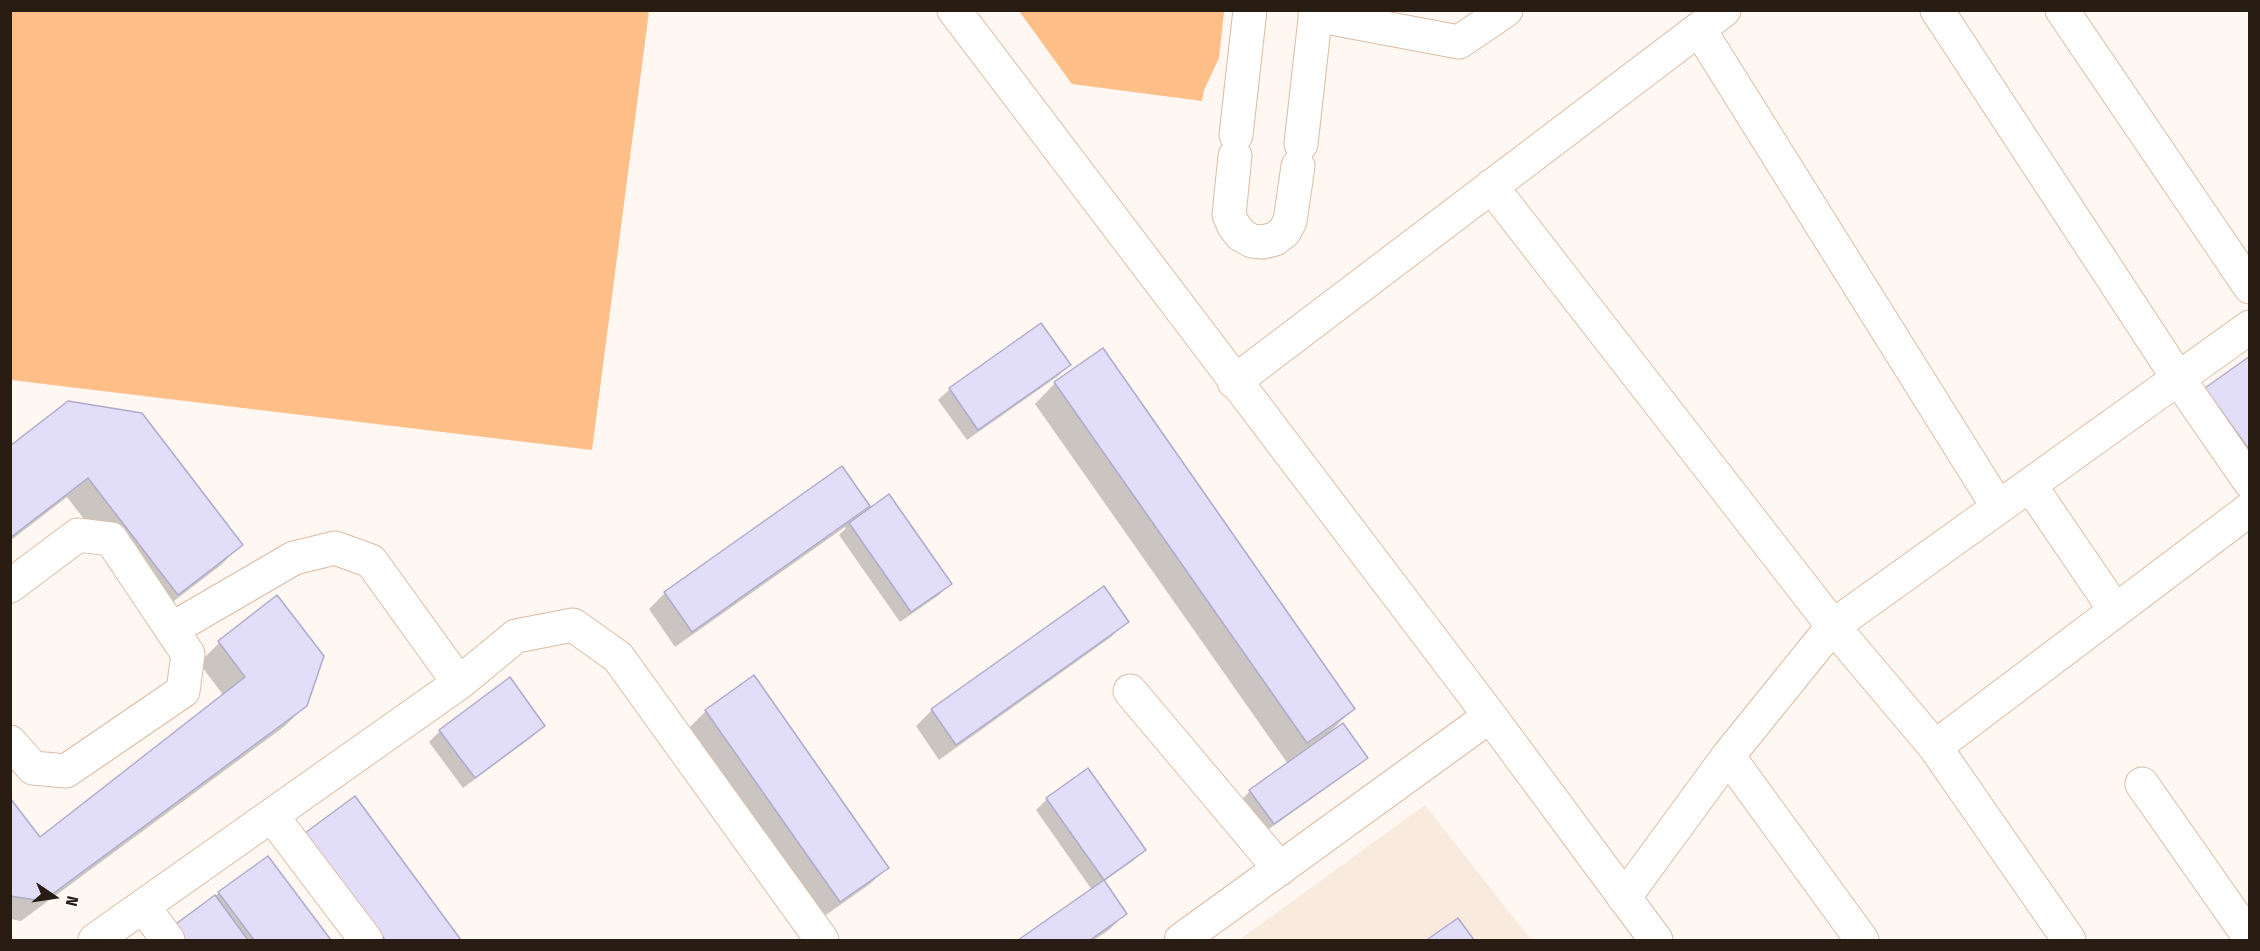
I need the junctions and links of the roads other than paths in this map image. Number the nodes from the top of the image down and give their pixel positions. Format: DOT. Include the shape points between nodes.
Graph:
graph roads {
  1 [pos="954,10"];
  2 [pos="1250,10"];
  3 [pos="1506,10"];
  4 [pos="1937,10"];
  5 [pos="2062,10"];
  6 [pos="1316,13"];
  7 [pos="1711,20"];
  8 [pos="1491,186"];
  9 [pos="2250,286"];
  10 [pos="2250,327"];
  11 [pos="2178,378"];
  12 [pos="1234,382"];
  13 [pos="2250,482"];
  14 [pos="2030,485"];
  15 [pos="1998,507"];
  16 [pos="2250,509"];
  17 [pos="10,586"];
  18 [pos="2115,610"];
  19 [pos="1833,626"];
  20 [pos="172,629"];
  21 [pos="459,683"];
  22 [pos="1130,691"];
  23 [pos="1490,716"];
  24 [pos="10,742"];
  25 [pos="1935,747"];
  26 [pos="1728,756"];
  27 [pos="2142,784"];
  28 [pos="272,816"];
  29 [pos="1280,869"];
  30 [pos="1624,898"];
  31 [pos="143,906"];
  32 [pos="2250,938"];
  33 [pos="95,940"];
  34 [pos="168,940"];
  35 [pos="366,940"];
  36 [pos="822,940"];
  37 [pos="1181,940"];
  38 [pos="1656,940"];
  39 [pos="1862,940"];
  40 [pos="2069,940"];
  1 -- 12 [label="street"];
  2 -- 6 [label="street" via="1229,215 1241,235 1263,242 1284,232 1290,221"];
  3 -- 6 [label="street" via="1459,42"];
  4 -- 11 [label="street"];
  5 -- 9 [label="street"];
  7 -- 8 [label="street"];
  7 -- 15 [label="street"];
  8 -- 12 [label="street"];
  8 -- 19 [label="street"];
  10 -- 11 [label="street"];
  11 -- 13 [label="street"];
  11 -- 14 [label="street"];
  12 -- 23 [label="street"];
  14 -- 15 [label="street"];
  14 -- 18 [label="street"];
  15 -- 19 [label="street"];
  16 -- 18 [label="street"];
  17 -- 20 [label="street" via="78,535 111,539"];
  18 -- 25 [label="street"];
  19 -- 25 [label="street"];
  19 -- 26 [label="street"];
  20 -- 21 [label="street" via="294,558 335,548 371,561"];
  20 -- 24 [label="street" via="188,654 183,691 66,771 33,768"];
  21 -- 28 [label="street"];
  21 -- 36 [label="street" via="516,636 573,625 618,657"];
  22 -- 29 [label="street"];
  23 -- 29 [label="street"];
  23 -- 30 [label="street"];
  25 -- 40 [label="street"];
  26 -- 30 [label="street"];
  26 -- 39 [label="street"];
  27 -- 32 [label="street"];
  28 -- 31 [label="street"];
  28 -- 35 [label="street"];
  29 -- 37 [label="street"];
  30 -- 38 [label="street"];
  31 -- 33 [label="street"];
  31 -- 34 [label="street"];
}
